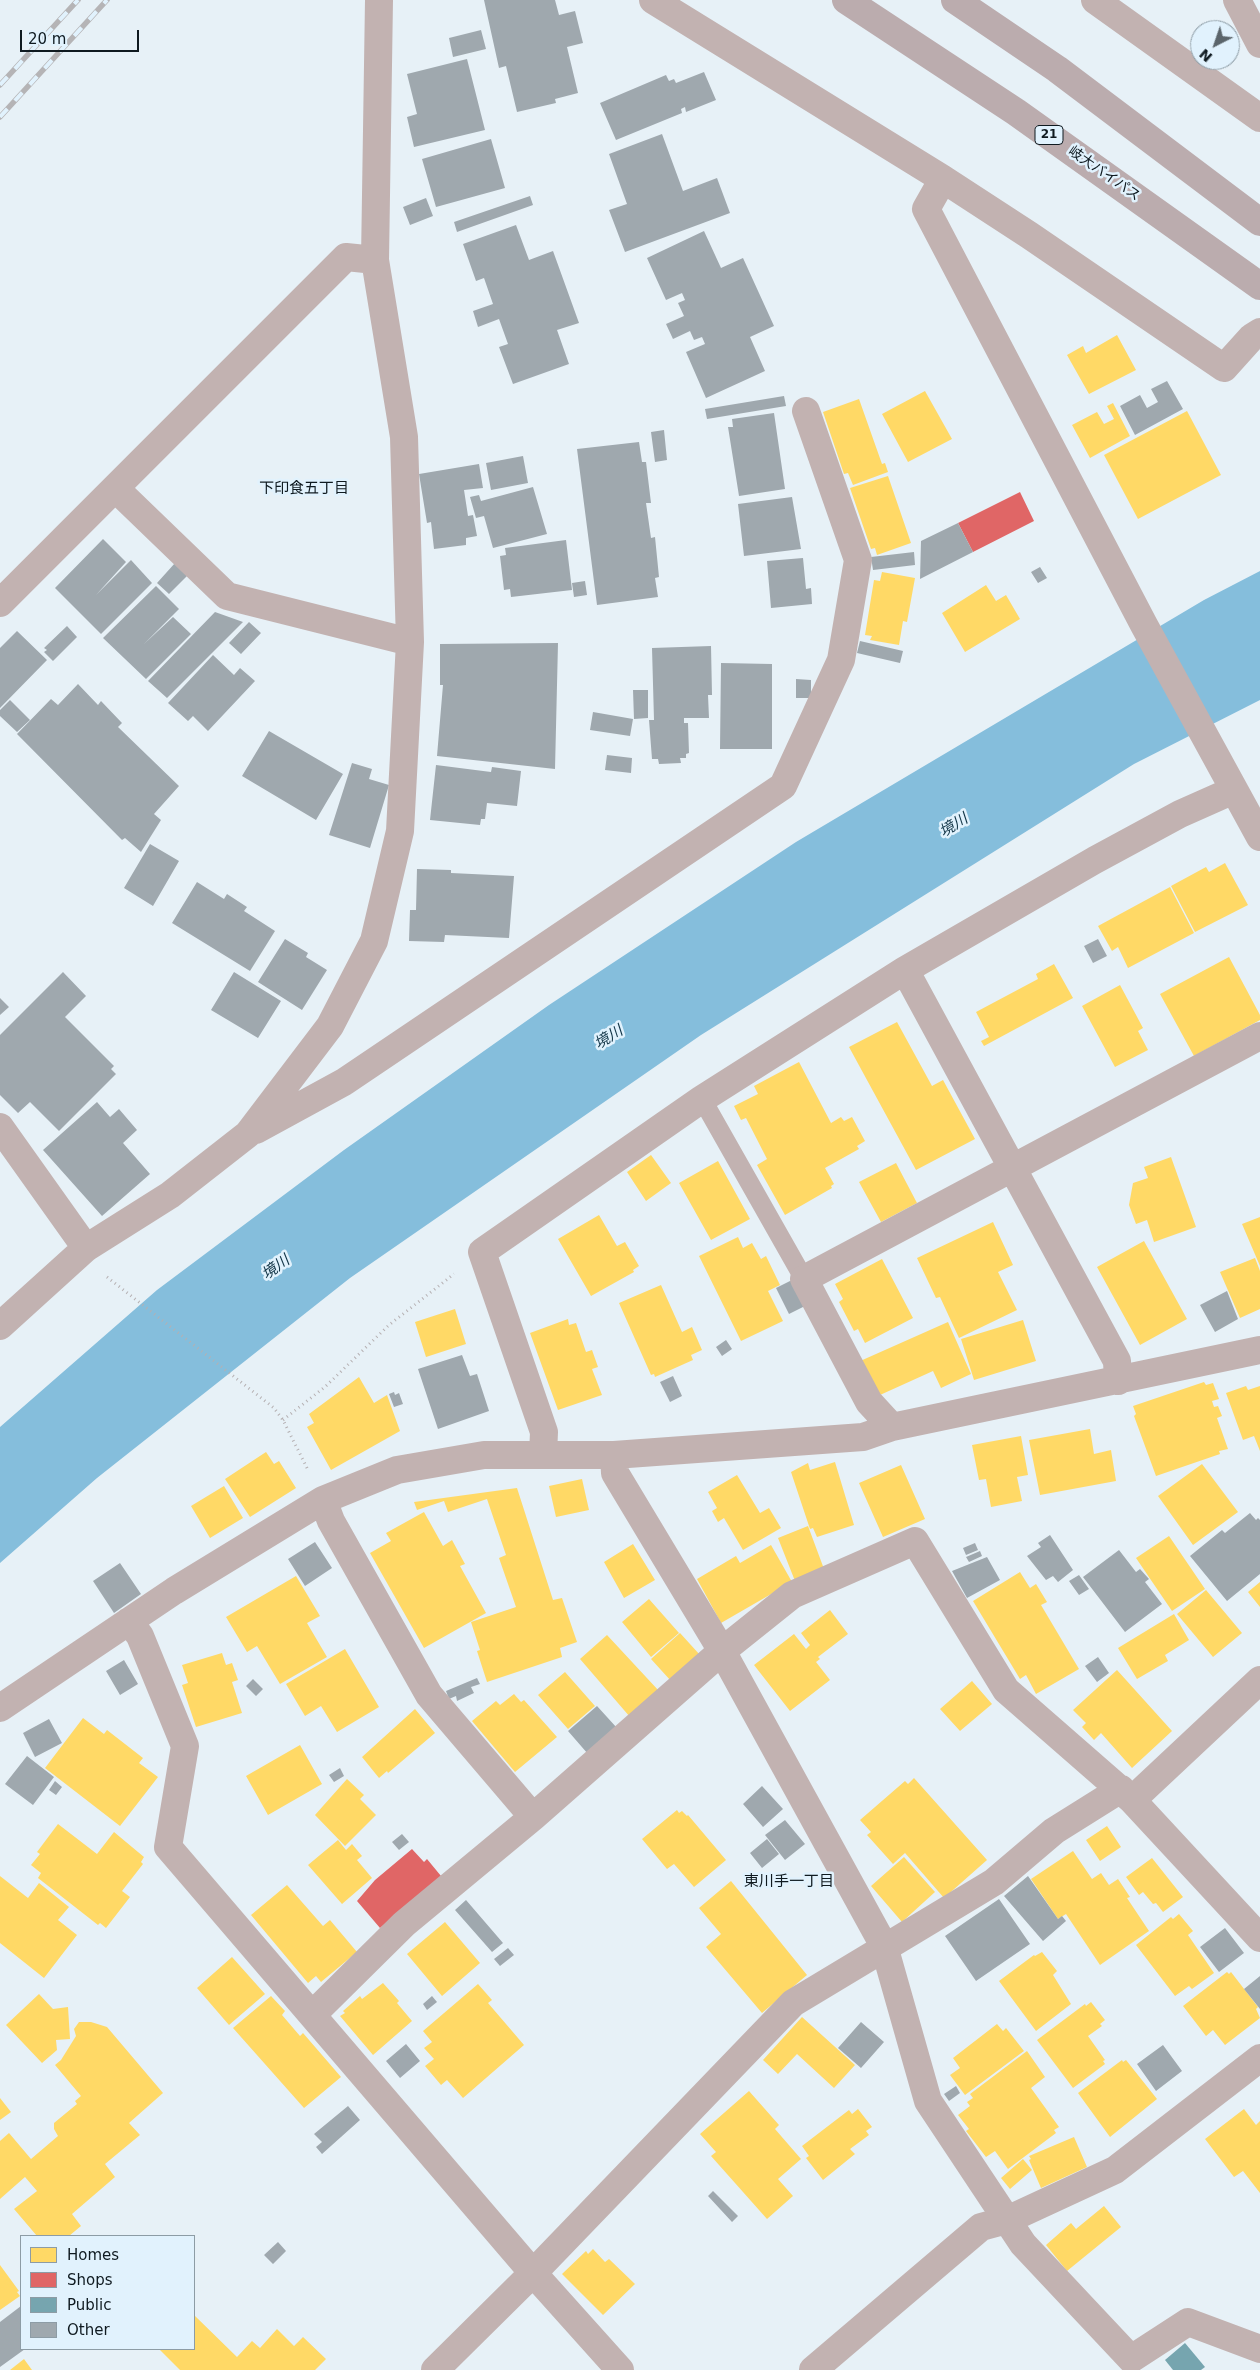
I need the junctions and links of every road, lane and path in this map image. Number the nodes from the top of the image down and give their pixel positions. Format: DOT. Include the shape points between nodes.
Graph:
graph roads {
  1 [pos="379,0"];
  2 [pos="653,0"];
  3 [pos="846,0"];
  4 [pos="955,0"];
  5 [pos="1094,0"];
  6 [pos="1237,0"];
  7 [pos="1260,44"];
  8 [pos="1260,118"];
  9 [pos="942,179"];
  10 [pos="1260,222"];
  11 [pos="374,260"];
  12 [pos="1254,281"];
  13 [pos="1260,332"];
  14 [pos="806,411"];
  15 [pos="115,488"];
  16 [pos="0,603"];
  17 [pos="410,642"];
  18 [pos="1234,790"];
  19 [pos="1260,837"];
  20 [pos="905,970"];
  21 [pos="1260,1036"];
  22 [pos="702,1099"];
  23 [pos="0,1127"];
  24 [pos="248,1134"];
  25 [pos="1014,1167"];
  26 [pos="86,1248"];
  27 [pos="482,1252"];
  28 [pos="103,1274"];
  29 [pos="804,1279"];
  30 [pos="0,1326"];
  31 [pos="1260,1350"];
  32 [pos="1118,1381"];
  33 [pos="283,1420"];
  34 [pos="892,1427"];
  35 [pos="543,1455"];
  36 [pos="614,1455"];
  37 [pos="323,1500"];
  38 [pos="129,1621"];
  39 [pos="722,1651"];
  40 [pos="1260,1680"];
  41 [pos="0,1708"];
  42 [pos="1126,1794"];
  43 [pos="533,1817"];
  44 [pos="1260,1938"];
  45 [pos="884,1946"];
  46 [pos="312,2015"];
  47 [pos="1260,2058"];
  48 [pos="1007,2220"];
  49 [pos="533,2273"];
  50 [pos="1260,2348"];
  51 [pos="435,2370"];
  52 [pos="620,2370"];
  53 [pos="813,2370"];
  1 -- 11 [label="street"];
  2 -- 9 [label="street"];
  3 -- 12 [label="highway, 岐大バイパス / 21" via="1016,112"];
  4 -- 10 [label="highway" via="1057,69"];
  5 -- 8 [label="street"];
  6 -- 7 [label="street"];
  9 -- 13 [label="street" via="1224,368 1252,336"];
  9 -- 18 [label="street" via="926,209"];
  11 -- 15 [label="street" via="346,258"];
  11 -- 17 [label="street" via="404,437"];
  14 -- 24 [label="street" via="858,560 841,660 782,786 344,1082"];
  15 -- 16 [label="street"];
  15 -- 17 [label="street" via="228,596"];
  17 -- 24 [label="street" via="400,831 374,941 330,1026"];
  18 -- 19 [label="street"];
  18 -- 20 [label="street" via="1180,814 1095,860"];
  20 -- 22 [label="street"];
  20 -- 25 [label="street"];
  21 -- 25 [label="street"];
  22 -- 27 [label="street"];
  22 -- 29 [label="lane"];
  23 -- 26 [label="street"];
  24 -- 26 [label="street" via="170,1195"];
  25 -- 29 [label="street"];
  25 -- 32 [label="street" via="1117,1360"];
  26 -- 30 [label="street"];
  27 -- 33 [label="path" via="389,1325 326,1386"];
  27 -- 35 [label="street" via="544,1432"];
  28 -- 33 [label="path" via="274,1408"];
  29 -- 34 [label="street" via="869,1402"];
  31 -- 32 [label="street"];
  32 -- 34 [label="street"];
  33 -- 37 [label="path"];
  34 -- 36 [label="street" via="863,1437"];
  35 -- 36 [label="street"];
  35 -- 37 [label="street" via="484,1455 397,1470"];
  36 -- 39 [label="street" via="615,1473"];
  37 -- 38 [label="street"];
  37 -- 43 [label="street" via="331,1521 429,1695"];
  38 -- 41 [label="street"];
  38 -- 46 [label="street" via="140,1636 185,1746 168,1847"];
  39 -- 42 [label="street" via="792,1595 915,1541 1006,1690"];
  39 -- 43 [label="street"];
  39 -- 45 [label="street"];
  40 -- 42 [label="street"];
  42 -- 44 [label="street"];
  42 -- 45 [label="street" via="1054,1831 994,1882"];
  43 -- 46 [label="street" via="404,1924"];
  45 -- 48 [label="street" via="928,2101"];
  45 -- 49 [label="street" via="793,2003"];
  46 -- 49 [label="street"];
  47 -- 48 [label="street" via="1115,2170"];
  48 -- 50 [label="street" via="1024,2244 1130,2359 1188,2322"];
  48 -- 53 [label="street" via="981,2227"];
  49 -- 51 [label="street"];
  49 -- 52 [label="street"];
}
